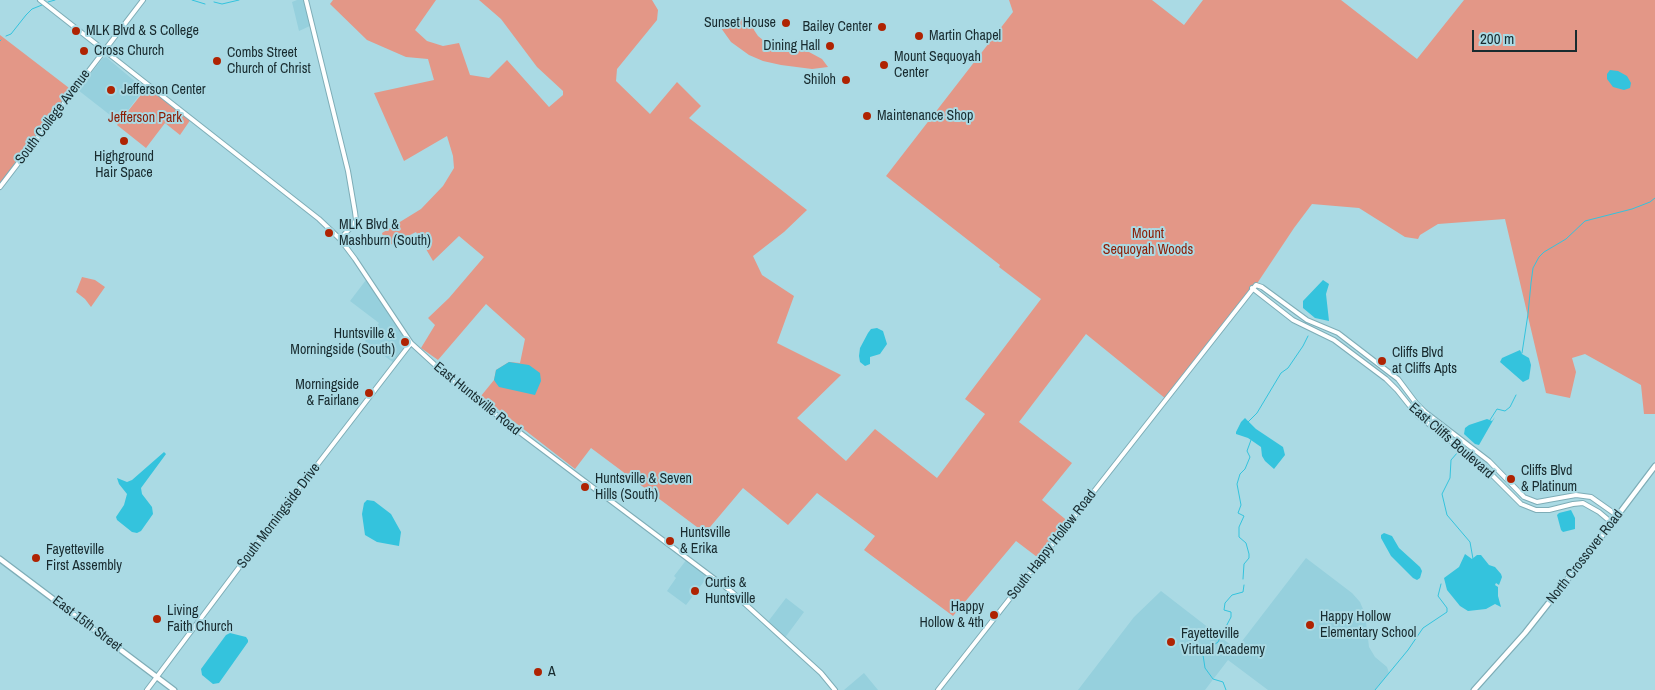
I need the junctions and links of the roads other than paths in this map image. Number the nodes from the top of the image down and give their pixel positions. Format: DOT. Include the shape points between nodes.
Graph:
graph roads {
  1 [pos="40,0"];
  2 [pos="143,0"];
  3 [pos="306,0"];
  4 [pos="104,50"];
  5 [pos="0,187"];
  6 [pos="340,239"];
  7 [pos="1252,288"];
  8 [pos="1300,316"];
  9 [pos="1296,322"];
  10 [pos="411,343"];
  11 [pos="1655,466"];
  12 [pos="1618,516"];
  13 [pos="1612,523"];
  14 [pos="0,559"];
  15 [pos="157,677"];
  16 [pos="148,690"];
  17 [pos="174,690"];
  18 [pos="836,690"];
  19 [pos="938,690"];
  20 [pos="1474,690"];
  1 -- 4 [label="street, East Huntsville Road"];
  2 -- 4 [label="street, South College Avenue"];
  3 -- 6 [label="street" via="355,212 354,224"];
  4 -- 5 [label="street, South College Avenue"];
  4 -- 6 [label="street, East Huntsville Road" via="304,206"];
  6 -- 10 [label="street, East Huntsville Road"];
  7 -- 8 [label="street, East Cliffs Boulevard" via="1256,285 1262,287"];
  7 -- 9 [label="street, East Cliffs Boulevard"];
  7 -- 19 [label="street, South Happy Hollow Road"];
  8 -- 9 [label="street"];
  8 -- 12 [label="street, East Cliffs Boulevard" via="1338,333 1398,379 1425,412 1489,461 1524,497 1537,502 1576,495 1591,497"];
  9 -- 13 [label="street, East Cliffs Boulevard" via="1334,340 1386,379 1417,415 1482,464 1521,504 1536,510 1549,510 1583,503"];
  10 -- 15 [label="street, South Morningside Drive"];
  10 -- 18 [label="street, East Huntsville Road" via="473,399 732,592"];
  11 -- 12 [label="main road, North Crossover Road"];
  12 -- 13 [label="main road, North Crossover Road"];
  13 -- 20 [label="main road, North Crossover Road"];
  14 -- 15 [label="main road, East 15th Street"];
  15 -- 16 [label="street, South Morningside Drive"];
  15 -- 17 [label="main road, East 15th Street"];
}
